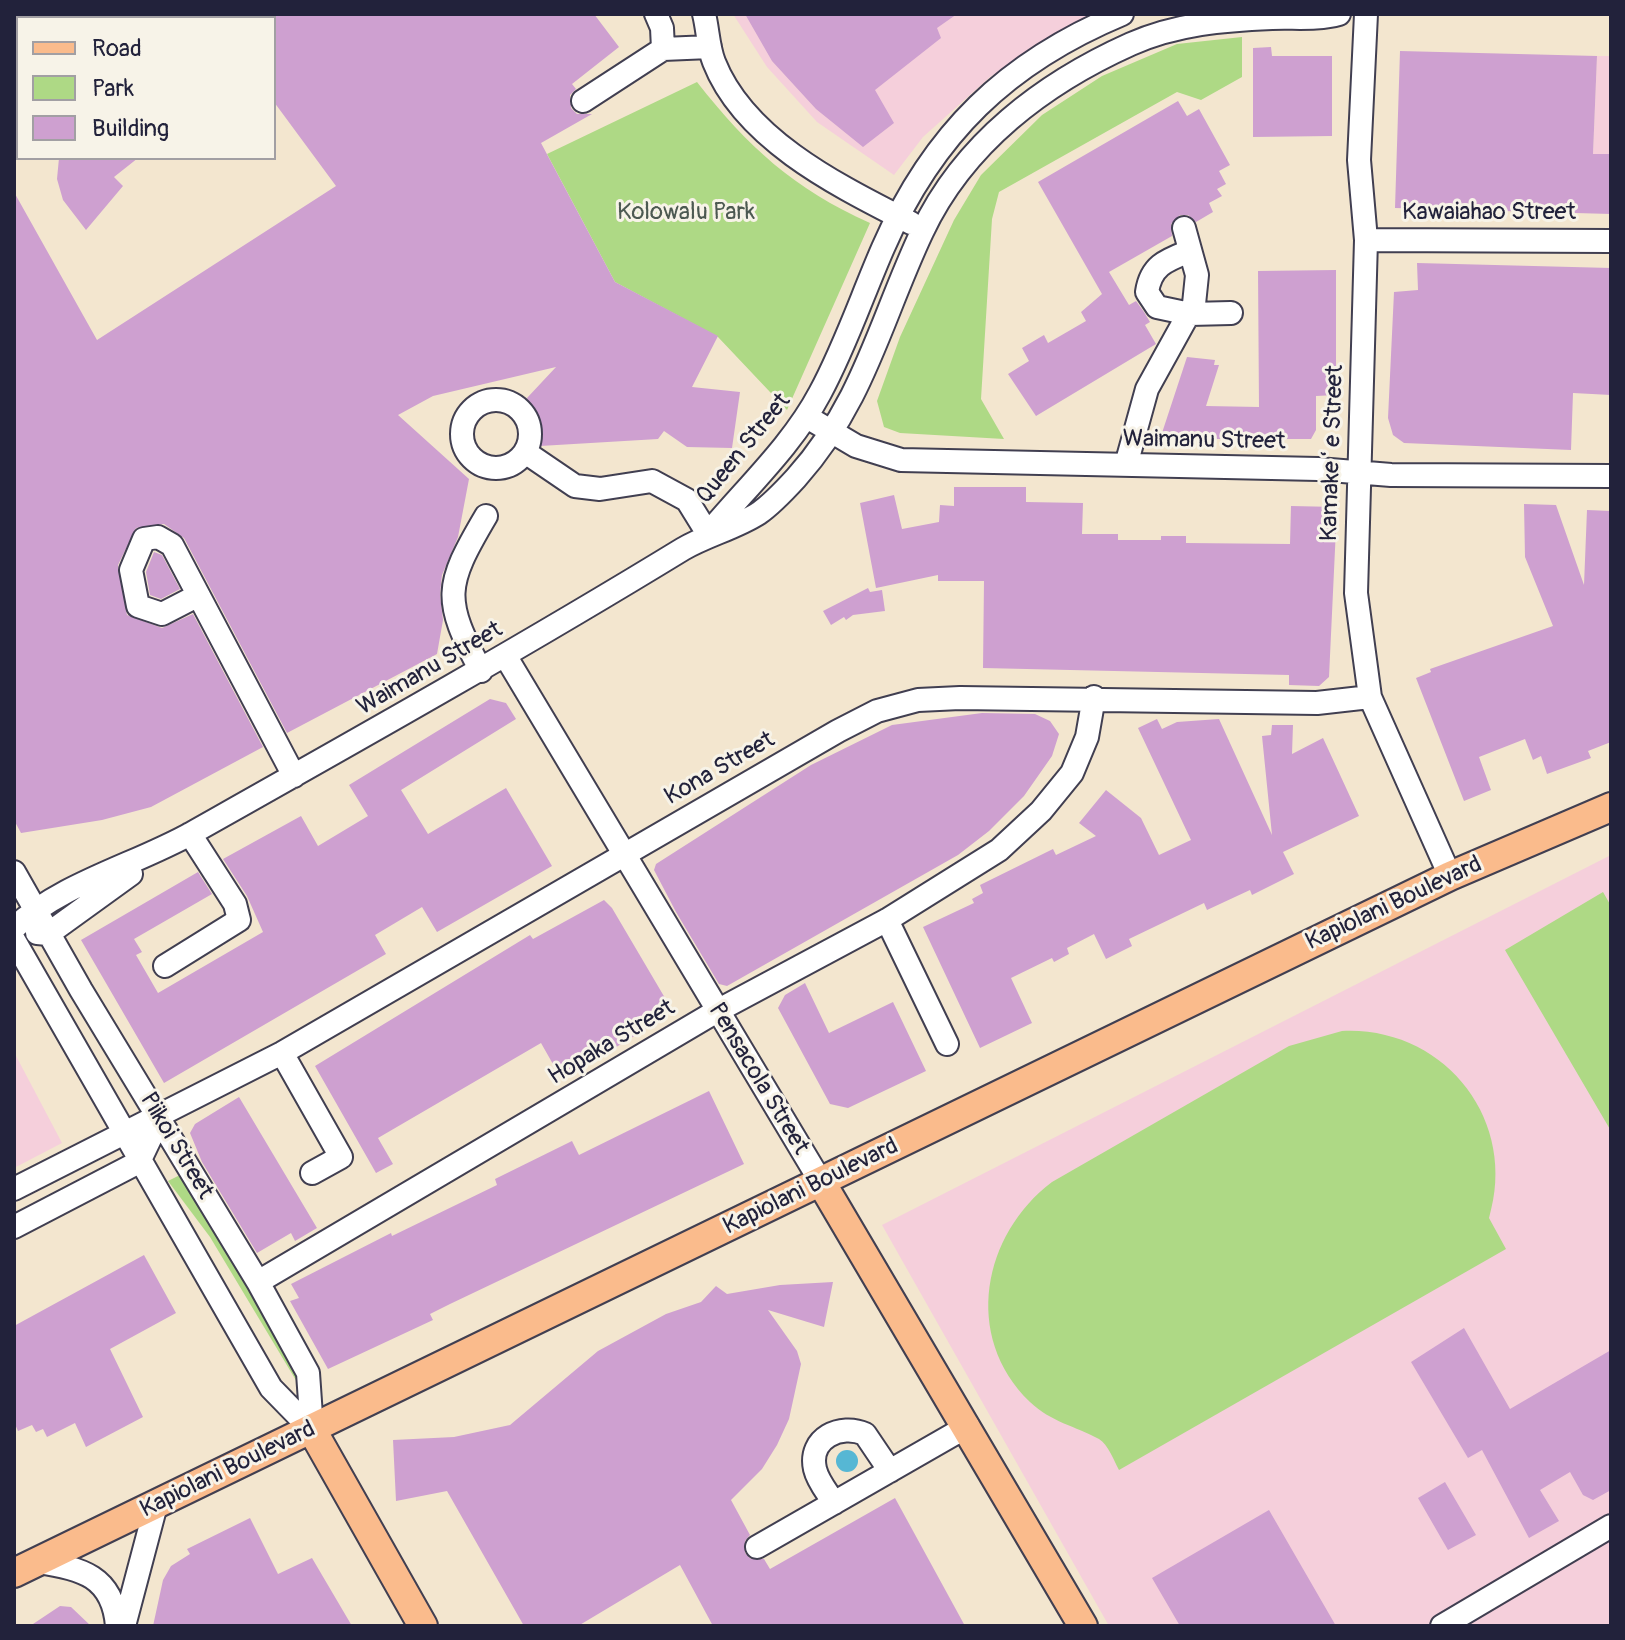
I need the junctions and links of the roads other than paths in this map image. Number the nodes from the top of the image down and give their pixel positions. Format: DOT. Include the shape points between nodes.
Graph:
graph roads {
  1 [pos="656,14"];
  2 [pos="704,14"];
  3 [pos="1122,14"];
  4 [pos="1339,14"];
  5 [pos="1366,14"];
  6 [pos="710,47"];
  7 [pos="663,49"];
  8 [pos="583,101"];
  9 [pos="898,216"];
  10 [pos="1184,228"];
  11 [pos="923,229"];
  12 [pos="1366,240"];
  13 [pos="1611,241"];
  14 [pos="1190,251"];
  15 [pos="1231,313"];
  16 [pos="1190,314"];
  17 [pos="807,417"];
  18 [pos="833,434"];
  19 [pos="525,452"];
  20 [pos="1126,465"];
  21 [pos="1357,471"];
  22 [pos="1611,476"];
  23 [pos="486,516"];
  24 [pos="708,534"];
  25 [pos="197,596"];
  26 [pos="506,657"];
  27 [pos="481,671"];
  28 [pos="1094,697"];
  29 [pos="1370,697"];
  30 [pos="294,776"];
  31 [pos="1611,807"];
  32 [pos="182,838"];
  33 [pos="624,858"];
  34 [pos="14,872"];
  35 [pos="1450,876"];
  36 [pos="35,908"];
  37 [pos="887,920"];
  38 [pos="14,930"];
  39 [pos="48,934"];
  40 [pos="14,940"];
  41 [pos="165,966"];
  42 [pos="717,1011"];
  43 [pos="947,1044"];
  44 [pos="282,1053"];
  45 [pos="160,1118"];
  46 [pos="122,1133"];
  47 [pos="139,1162"];
  48 [pos="312,1173"];
  49 [pos="821,1182"];
  50 [pos="14,1189"];
  51 [pos="14,1227"];
  52 [pos="258,1282"];
  53 [pos="968,1426"];
  54 [pos="312,1430"];
  55 [pos="890,1471"];
  56 [pos="834,1503"];
  57 [pos="156,1505"];
  58 [pos="1611,1526"];
  59 [pos="757,1547"];
  60 [pos="26,1568"];
  61 [pos="1076,1623"];
  62 [pos="117,1626"];
  63 [pos="124,1626"];
  64 [pos="423,1626"];
  65 [pos="1442,1626"];
  1 -- 7 [label="street"];
  2 -- 6 [label="street"];
  3 -- 9 [label="street, Queen Street" via="1072,35 979,104 940,147"];
  4 -- 11 [label="street, Queen Street" via="1226,19 1184,27 1136,41 1081,67 998,128 964,164"];
  5 -- 12 [label="street, Kamakeʻe Street" via="1359,160"];
  6 -- 7 [label="street"];
  6 -- 9 [label="street" via="721,75 768,134 821,175"];
  7 -- 8 [label="street"];
  9 -- 11 [label="street"];
  9 -- 17 [label="street, Queen Street"];
  10 -- 14 [label="street"];
  11 -- 18 [label="street, Queen Street" via="856,393"];
  12 -- 13 [label="street, Kawaiahao Street"];
  12 -- 21 [label="street, Kamakeʻe Street"];
  14 -- 16 [label="street" via="1197,275"];
  14 -- 16 [label="street" via="1150,274 1147,292 1157,307"];
  15 -- 16 [label="street"];
  16 -- 20 [label="street" via="1147,389"];
  17 -- 18 [label="street, Waimanu Street"];
  17 -- 24 [label="street, Queen Street"];
  18 -- 20 [label="street, Waimanu Street" via="901,460"];
  18 -- 24 [label="street, Queen Street" via="758,514"];
  19 -- 24 [label="street" via="575,486 600,489 652,481 687,500"];
  20 -- 21 [label="street, Waimanu Street"];
  21 -- 22 [label="street, Waimanu Street"];
  21 -- 29 [label="street, Kamakeʻe Street" via="1356,593"];
  23 -- 27 [label="street" via="462,557 451,595 457,624"];
  24 -- 26 [label="street, Waimanu Street"];
  25 -- 30 [label="street"];
  26 -- 27 [label="street, Waimanu Street"];
  26 -- 33 [label="street, Pensacola Street"];
  27 -- 30 [label="street, Waimanu Street"];
  28 -- 29 [label="street, Kona Street" via="1317,703"];
  28 -- 33 [label="street, Kona Street" via="918,700 877,711"];
  28 -- 37 [label="street, Hopaka Street" via="1077,763 1041,811 999,850"];
  29 -- 35 [label="street, Kamakeʻe Street"];
  30 -- 32 [label="street, Waimanu Street"];
  31 -- 35 [label="main road, Kapiolani Boulevard"];
  32 -- 36 [label="street, Waimanu Street"];
  32 -- 39 [label="street, Waimanu Street"];
  32 -- 41 [label="street" via="235,904 239,920"];
  33 -- 42 [label="street, Pensacola Street"];
  33 -- 44 [label="street, Kona Street"];
  34 -- 36 [label="street, Piikoi Street"];
  35 -- 49 [label="main road, Kapiolani Boulevard"];
  36 -- 38 [label="street, Waimanu Street"];
  36 -- 39 [label="street, Piikoi Street"];
  37 -- 42 [label="street, Hopaka Street"];
  37 -- 43 [label="street"];
  38 -- 39 [label="street, Waimanu Street"];
  39 -- 45 [label="street, Piikoi Street"];
  40 -- 46 [label="street, Piikoi Street"];
  42 -- 49 [label="street, Pensacola Street"];
  42 -- 52 [label="street, Hopaka Street"];
  44 -- 45 [label="street, Kona Street"];
  44 -- 48 [label="street" via="341,1157"];
  45 -- 46 [label="street, Kona Street"];
  45 -- 47 [label="street"];
  45 -- 52 [label="street, Piikoi Street"];
  46 -- 47 [label="street, Piikoi Street"];
  46 -- 50 [label="street, Kona Street"];
  47 -- 51 [label="street"];
  47 -- 54 [label="street, Piikoi Street" via="271,1388"];
  49 -- 53 [label="main road, Pensacola Street"];
  49 -- 54 [label="main road, Kapiolani Boulevard"];
  52 -- 54 [label="street, Piikoi Street" via="308,1373"];
  53 -- 55 [label="street"];
  53 -- 61 [label="main road, Pensacola Street"];
  54 -- 57 [label="main road, Kapiolani Boulevard"];
  54 -- 64 [label="main road, Piikoi Street"];
  55 -- 56 [label="street"];
  55 -- 56 [label="street" via="865,1434 834,1432 818,1446 814,1467"];
  56 -- 59 [label="street"];
  57 -- 60 [label="main road, Kapiolani Boulevard"];
  57 -- 63 [label="street"];
  58 -- 65 [label="street"];
  60 -- 62 [label="street" via="73,1567 102,1585 112,1600"];
}
